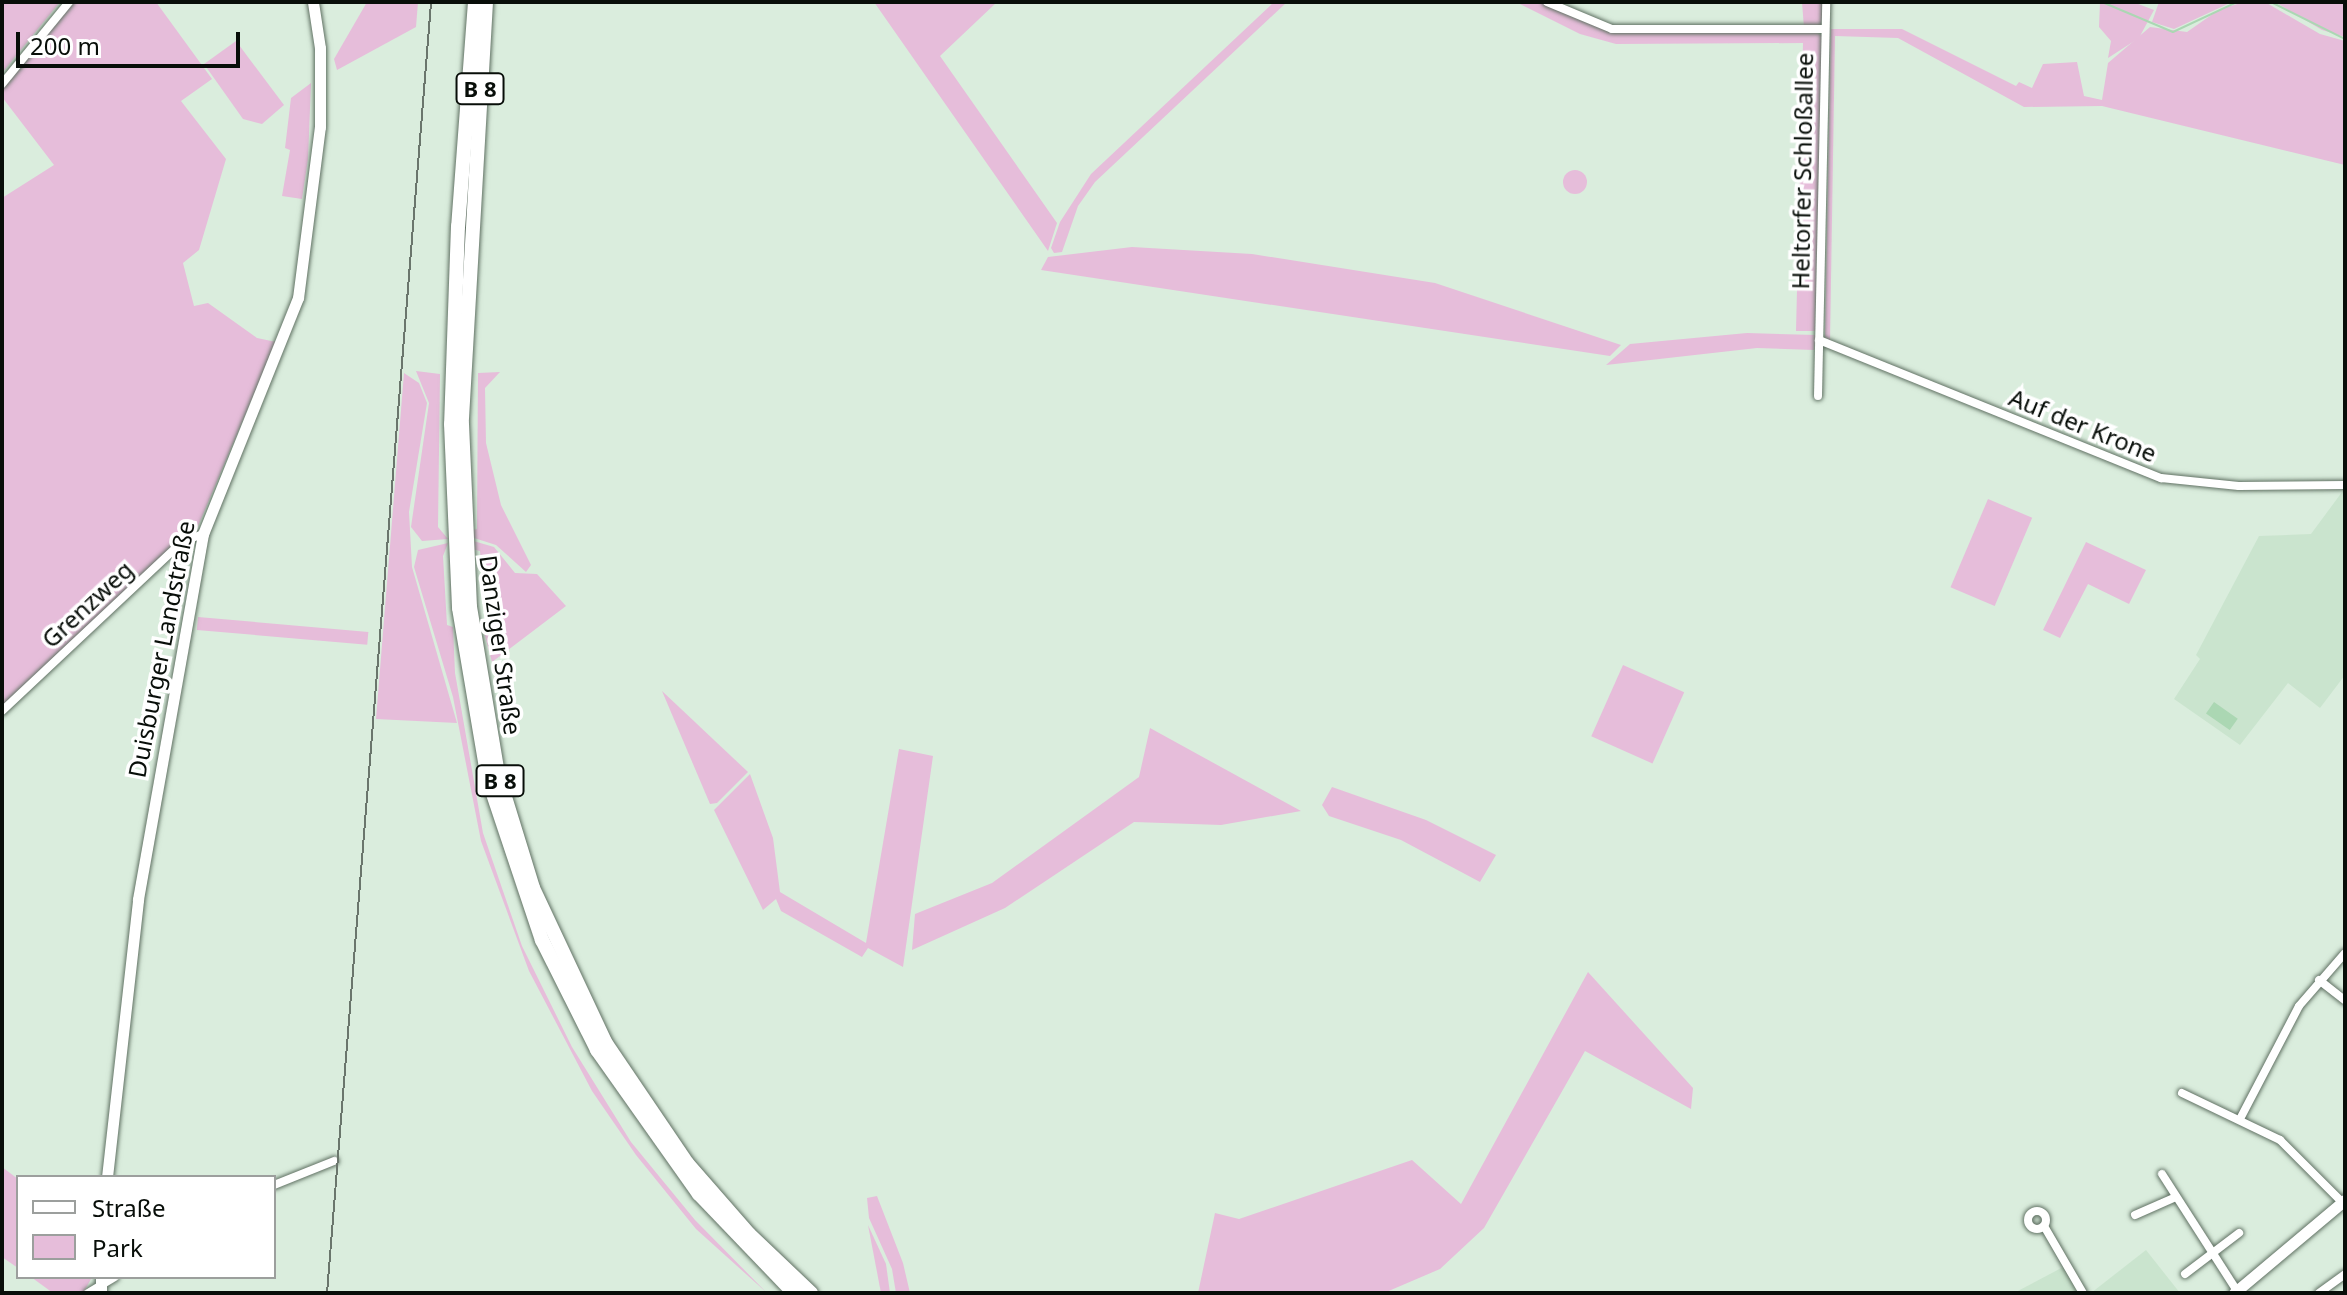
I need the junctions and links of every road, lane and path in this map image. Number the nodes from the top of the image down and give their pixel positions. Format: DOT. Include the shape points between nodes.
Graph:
graph roads {
  1 [pos="69,2"];
  2 [pos="313,2"];
  3 [pos="475,2"];
  4 [pos="486,2"];
  5 [pos="1547,2"];
  6 [pos="1826,2"];
  7 [pos="1825,29"];
  8 [pos="2,84"];
  9 [pos="1819,340"];
  10 [pos="1818,396"];
  11 [pos="2345,485"];
  12 [pos="203,534"];
  13 [pos="2,711"];
  14 [pos="2345,953"];
  15 [pos="2319,980"];
  16 [pos="2345,1000"];
  17 [pos="2182,1093"];
  18 [pos="2240,1119"];
  19 [pos="334,1161"];
  20 [pos="2162,1174"];
  21 [pos="107,1175"];
  22 [pos="276,1184"];
  23 [pos="2176,1197"];
  24 [pos="2344,1203"];
  25 [pos="2135,1215"];
  26 [pos="2044,1226"];
  27 [pos="2239,1233"];
  28 [pos="2212,1254"];
  29 [pos="2185,1274"];
  30 [pos="2345,1274"];
  31 [pos="101,1284"];
  32 [pos="2235,1292"];
  33 [pos="88,1293"];
  34 [pos="794,1293"];
  35 [pos="811,1293"];
  36 [pos="2083,1293"];
  37 [pos="2319,1293"];
  1 -- 8 [label="street"];
  2 -- 12 [label="main road, Duisburger Landstraße" via="320,48 320,127 298,298"];
  3 -- 34 [label="highway, Danziger Straße / B 8" via="452,330 452,454 461,623 488,779 537,928 597,1050 691,1185"];
  4 -- 35 [label="highway, Danziger Straße / B 8" via="462,454 472,621 498,774 533,888 605,1042 694,1171"];
  5 -- 7 [label="street" via="1612,29"];
  6 -- 7 [label="street, Heltorfer Schloßallee"];
  7 -- 9 [label="street, Heltorfer Schloßallee"];
  9 -- 10 [label="street, Heltorfer Schloßallee"];
  9 -- 11 [label="street, Auf der Krone" via="2161,478 2239,486"];
  12 -- 13 [label="street, Grenzweg" via="183,541"];
  12 -- 21 [label="main road, Duisburger Landstraße" via="138,899"];
  14 -- 15 [label="street"];
  15 -- 16 [label="street"];
  15 -- 18 [label="street" via="2299,1006"];
  17 -- 18 [label="street"];
  18 -- 24 [label="street" via="2294,1151"];
  19 -- 22 [label="street"];
  20 -- 23 [label="street"];
  23 -- 25 [label="street"];
  23 -- 28 [label="street"];
  24 -- 32 [label="main road"];
  26 -- 36 [label="street"];
  27 -- 28 [label="street"];
  28 -- 29 [label="street"];
  28 -- 32 [label="street"];
  30 -- 37 [label="street"];
  31 -- 33 [label="street"];
}
